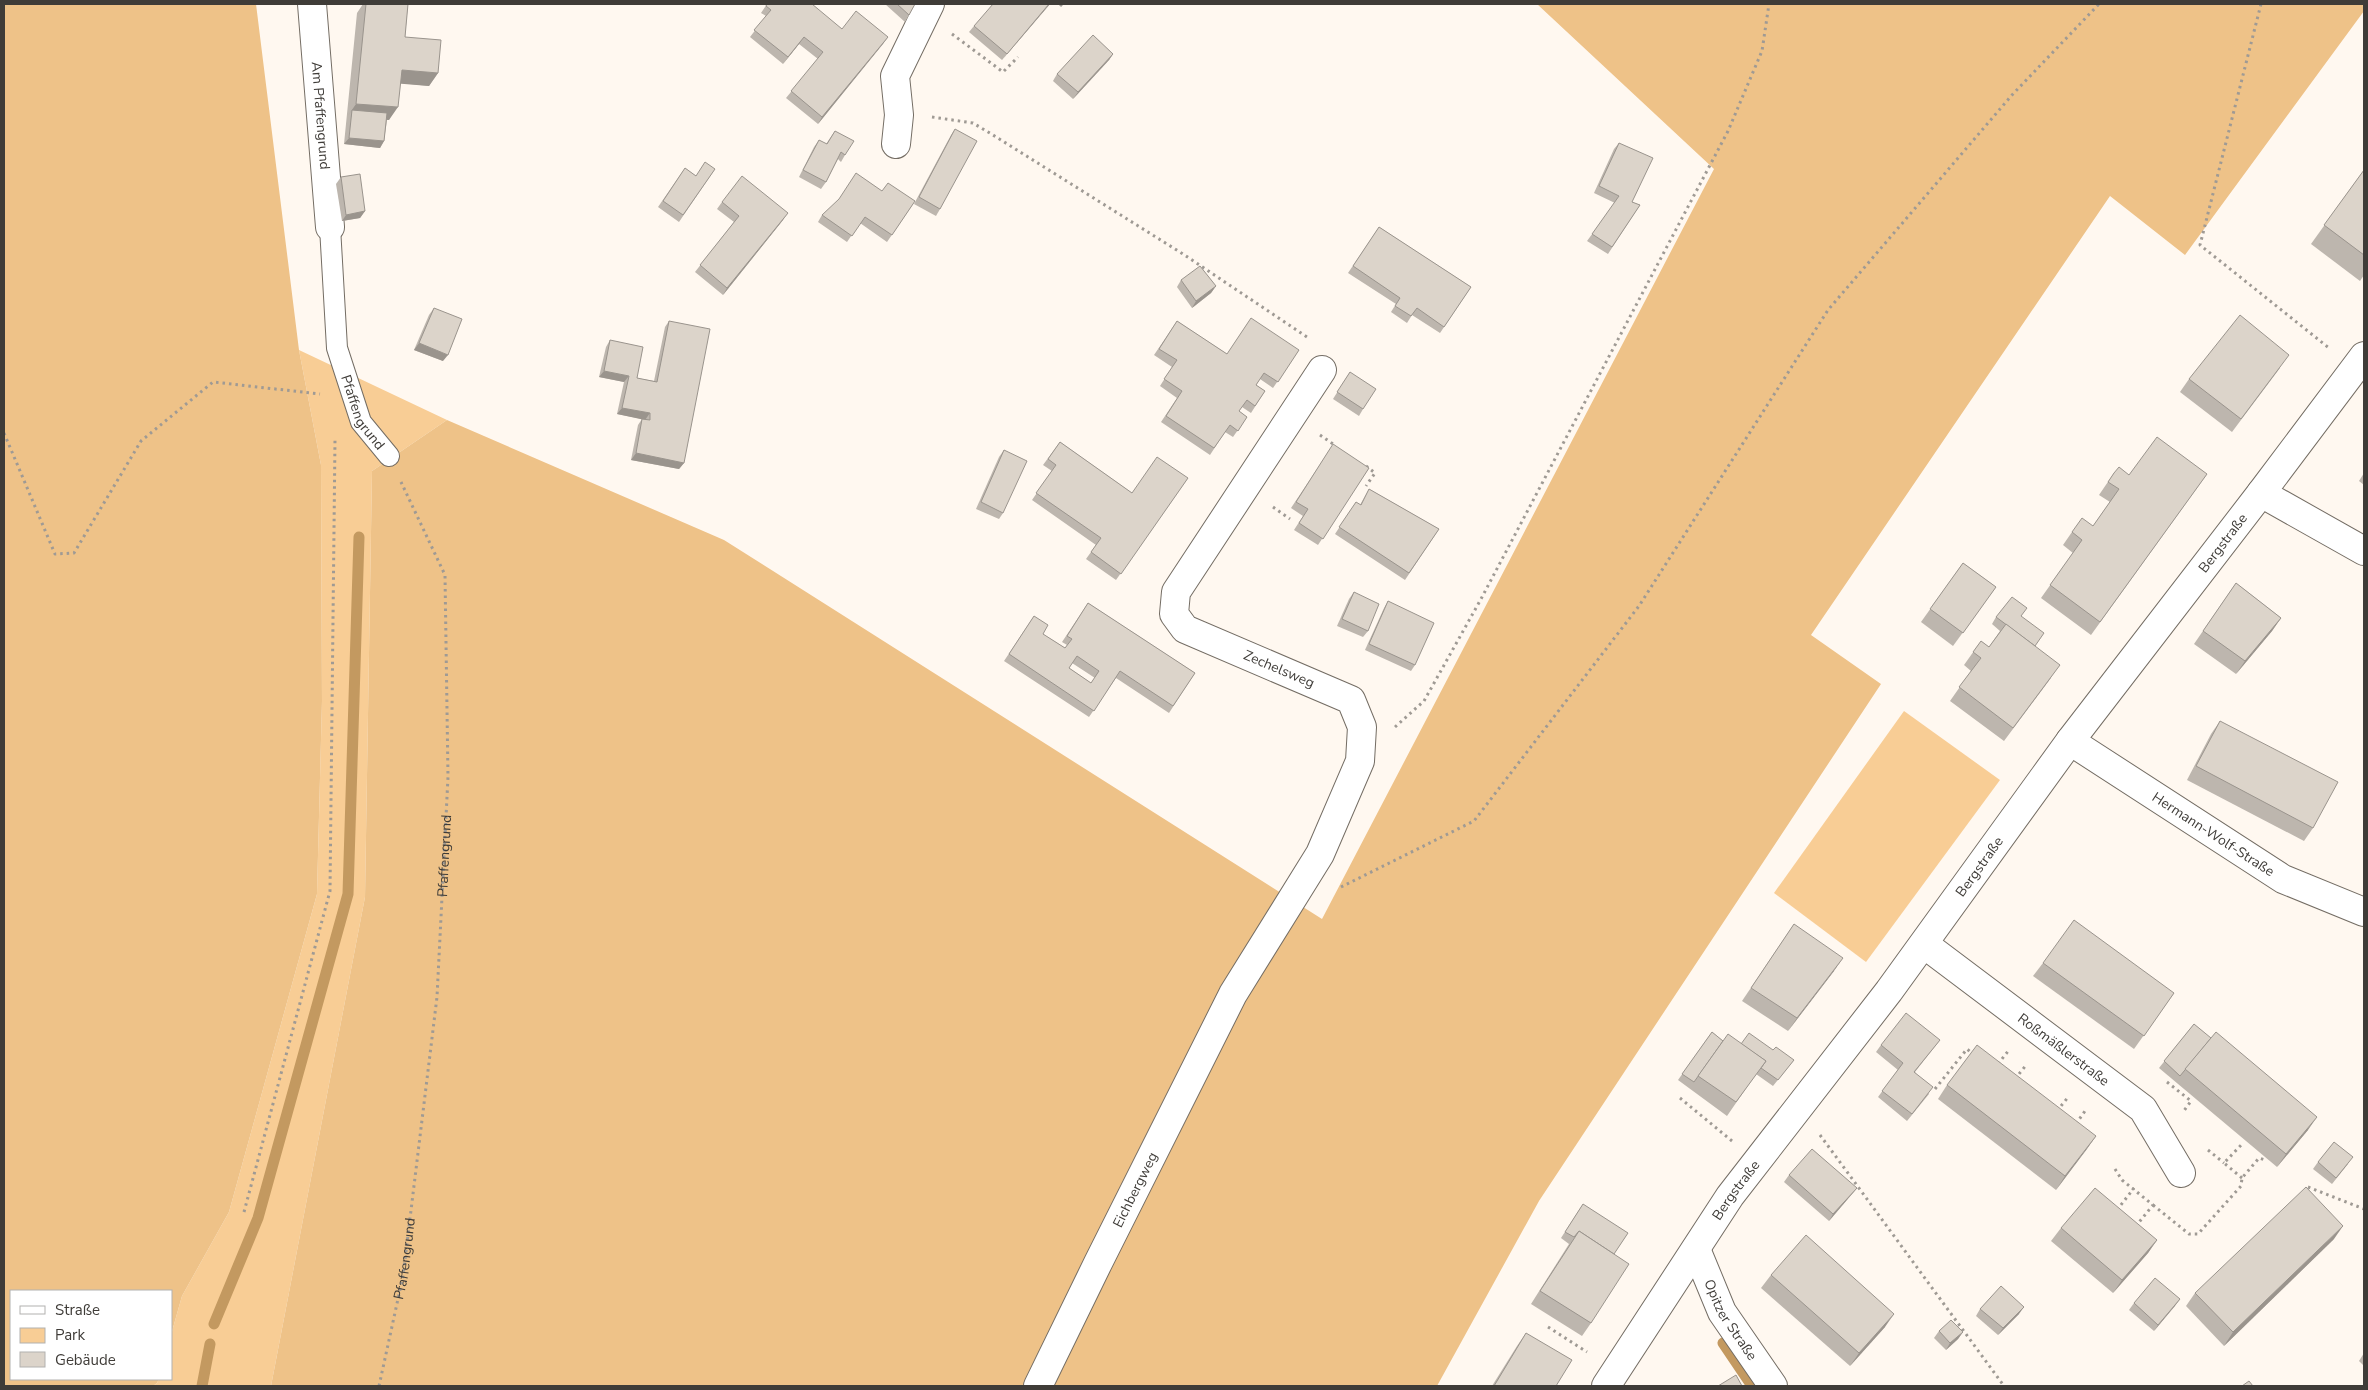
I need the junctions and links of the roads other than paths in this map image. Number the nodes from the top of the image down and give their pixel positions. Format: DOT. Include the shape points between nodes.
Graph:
graph roads {
  1 [pos="312,4"];
  2 [pos="930,4"];
  3 [pos="896,144"];
  4 [pos="330,227"];
  5 [pos="2364,356"];
  6 [pos="1322,370"];
  7 [pos="389,456"];
  8 [pos="2262,493"];
  9 [pos="2364,550"];
  10 [pos="2070,741"];
  11 [pos="2364,912"];
  12 [pos="1924,944"];
  13 [pos="1234,994"];
  14 [pos="2181,1173"];
  15 [pos="1696,1249"];
  16 [pos="1038,1386"];
  17 [pos="1606,1386"];
  18 [pos="1773,1386"];
  1 -- 4 [label="street, Am Pfaffengrund"];
  2 -- 3 [label="street" via="895,76 899,115"];
  4 -- 7 [label="lane, Pfaffengrund" via="337,348 360,422"];
  5 -- 8 [label="street, Bergstraße"];
  6 -- 13 [label="street, Zechelsweg" via="1176,592 1174,614 1185,629 1351,700 1362,727 1360,761 1320,854"];
  8 -- 9 [label="street"];
  8 -- 10 [label="street, Bergstraße"];
  10 -- 11 [label="street, Hermann-Wolf-Straße" via="2283,879"];
  10 -- 12 [label="street, Bergstraße"];
  12 -- 14 [label="street, Roßmäßlerstraße" via="2143,1109"];
  12 -- 15 [label="street, Bergstraße" via="1730,1196"];
  13 -- 16 [label="street, Eichbergweg"];
  15 -- 17 [label="street, Bergstraße"];
  15 -- 18 [label="street, Opitzer Straße" via="1722,1312"];
}
